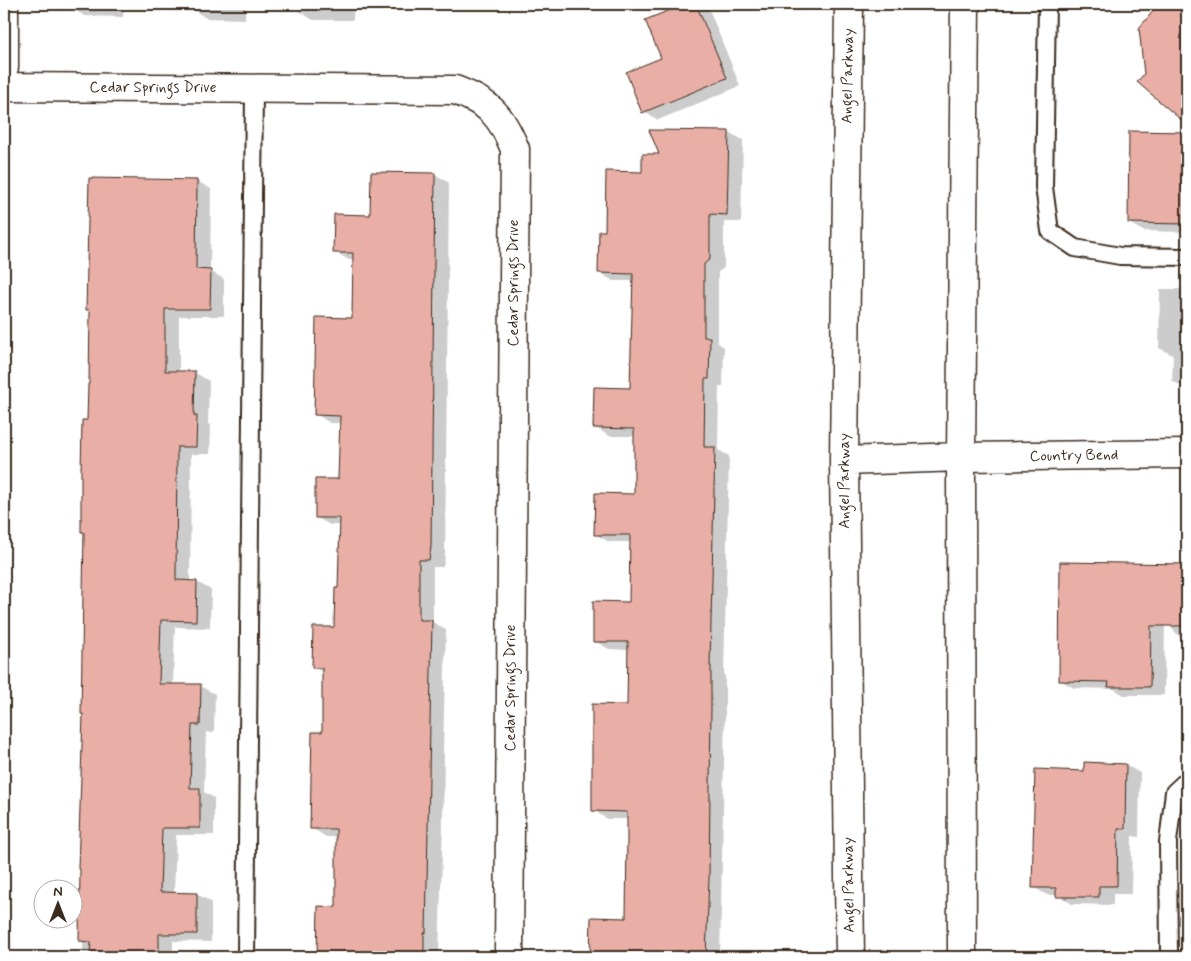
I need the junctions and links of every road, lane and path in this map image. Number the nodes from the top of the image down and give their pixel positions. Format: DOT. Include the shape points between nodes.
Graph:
graph roads {
  1 [pos="4,4"];
  2 [pos="849,4"];
  3 [pos="965,4"];
  4 [pos="1047,4"];
  5 [pos="4,67"];
  6 [pos="4,87"];
  7 [pos="254,89"];
  8 [pos="1187,257"];
  9 [pos="1187,454"];
  10 [pos="962,457"];
  11 [pos="844,461"];
  12 [pos="1187,780"];
  13 [pos="850,920"];
  14 [pos="246,957"];
  15 [pos="509,957"];
  16 [pos="850,957"];
  17 [pos="857,957"];
  18 [pos="962,957"];
  19 [pos="1169,957"];
  1 -- 5 [label="main road"];
  2 -- 11 [label="main road, Angel Parkway"];
  3 -- 10 [label="main road"];
  4 -- 8 [label="lane" via="1044,187 1050,231 1075,248 1120,256"];
  6 -- 7 [label="main road, Cedar Springs Drive"];
  7 -- 14 [label="lane"];
  7 -- 15 [label="main road, Cedar Springs Drive" via="455,90 476,98 493,111 506,128 515,149"];
  9 -- 10 [label="main road, Country Bend"];
  10 -- 11 [label="main road, Country Bend"];
  10 -- 18 [label="main road"];
  11 -- 13 [label="main road, Angel Parkway"];
  12 -- 19 [label="lane" via="1174,792 1168,842"];
  13 -- 16 [label="main road, Angel Parkway"];
  13 -- 17 [label="main road"];
}
